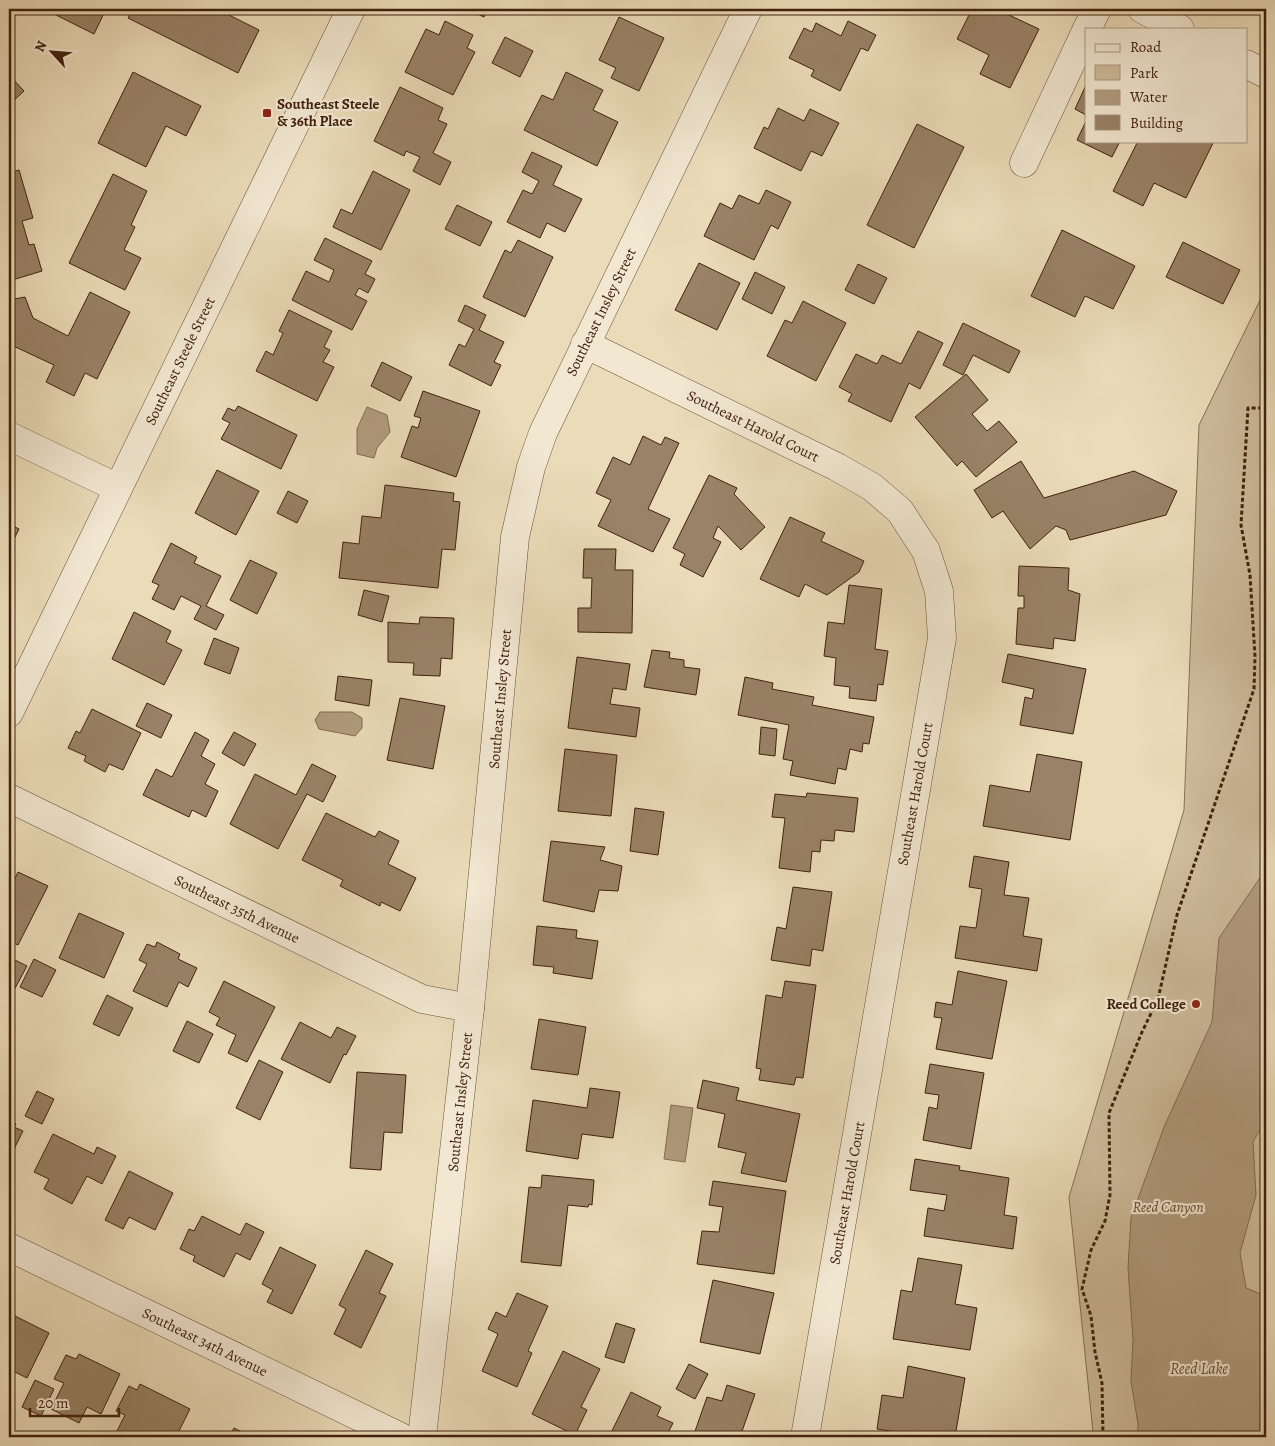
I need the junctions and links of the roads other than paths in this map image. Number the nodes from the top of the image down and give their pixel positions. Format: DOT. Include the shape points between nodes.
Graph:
graph roads {
  1 [pos="351,9"];
  2 [pos="748,9"];
  3 [pos="1097,9"];
  4 [pos="1142,9"];
  5 [pos="1088,28"];
  6 [pos="1178,28"];
  7 [pos="1085,34"];
  8 [pos="1248,65"];
  9 [pos="1266,74"];
  10 [pos="1024,164"];
  11 [pos="585,344"];
  12 [pos="9,436"];
  13 [pos="118,488"];
  14 [pos="9,713"];
  15 [pos="9,798"];
  16 [pos="470,1008"];
  17 [pos="9,1247"];
  18 [pos="401,1437"];
  19 [pos="422,1437"];
  20 [pos="805,1437"];
  1 -- 13 [label="street, Southeast Steele Street"];
  2 -- 11 [label="street, Southeast Insley Street"];
  3 -- 5 [label="street"];
  4 -- 6 [label="street"];
  7 -- 10 [label="street"];
  8 -- 9 [label="street"];
  11 -- 16 [label="street, Southeast Insley Street" via="543,433 531,467 515,537"];
  11 -- 20 [label="street, Southeast Harold Court" via="872,487 900,511 926,551 939,591 942,638"];
  12 -- 13 [label="street"];
  13 -- 14 [label="street, Southeast Steele Street"];
  15 -- 16 [label="street, Southeast 35th Avenue" via="422,999"];
  16 -- 19 [label="street, Southeast Insley Street"];
  17 -- 18 [label="street, Southeast 34th Avenue"];
}
